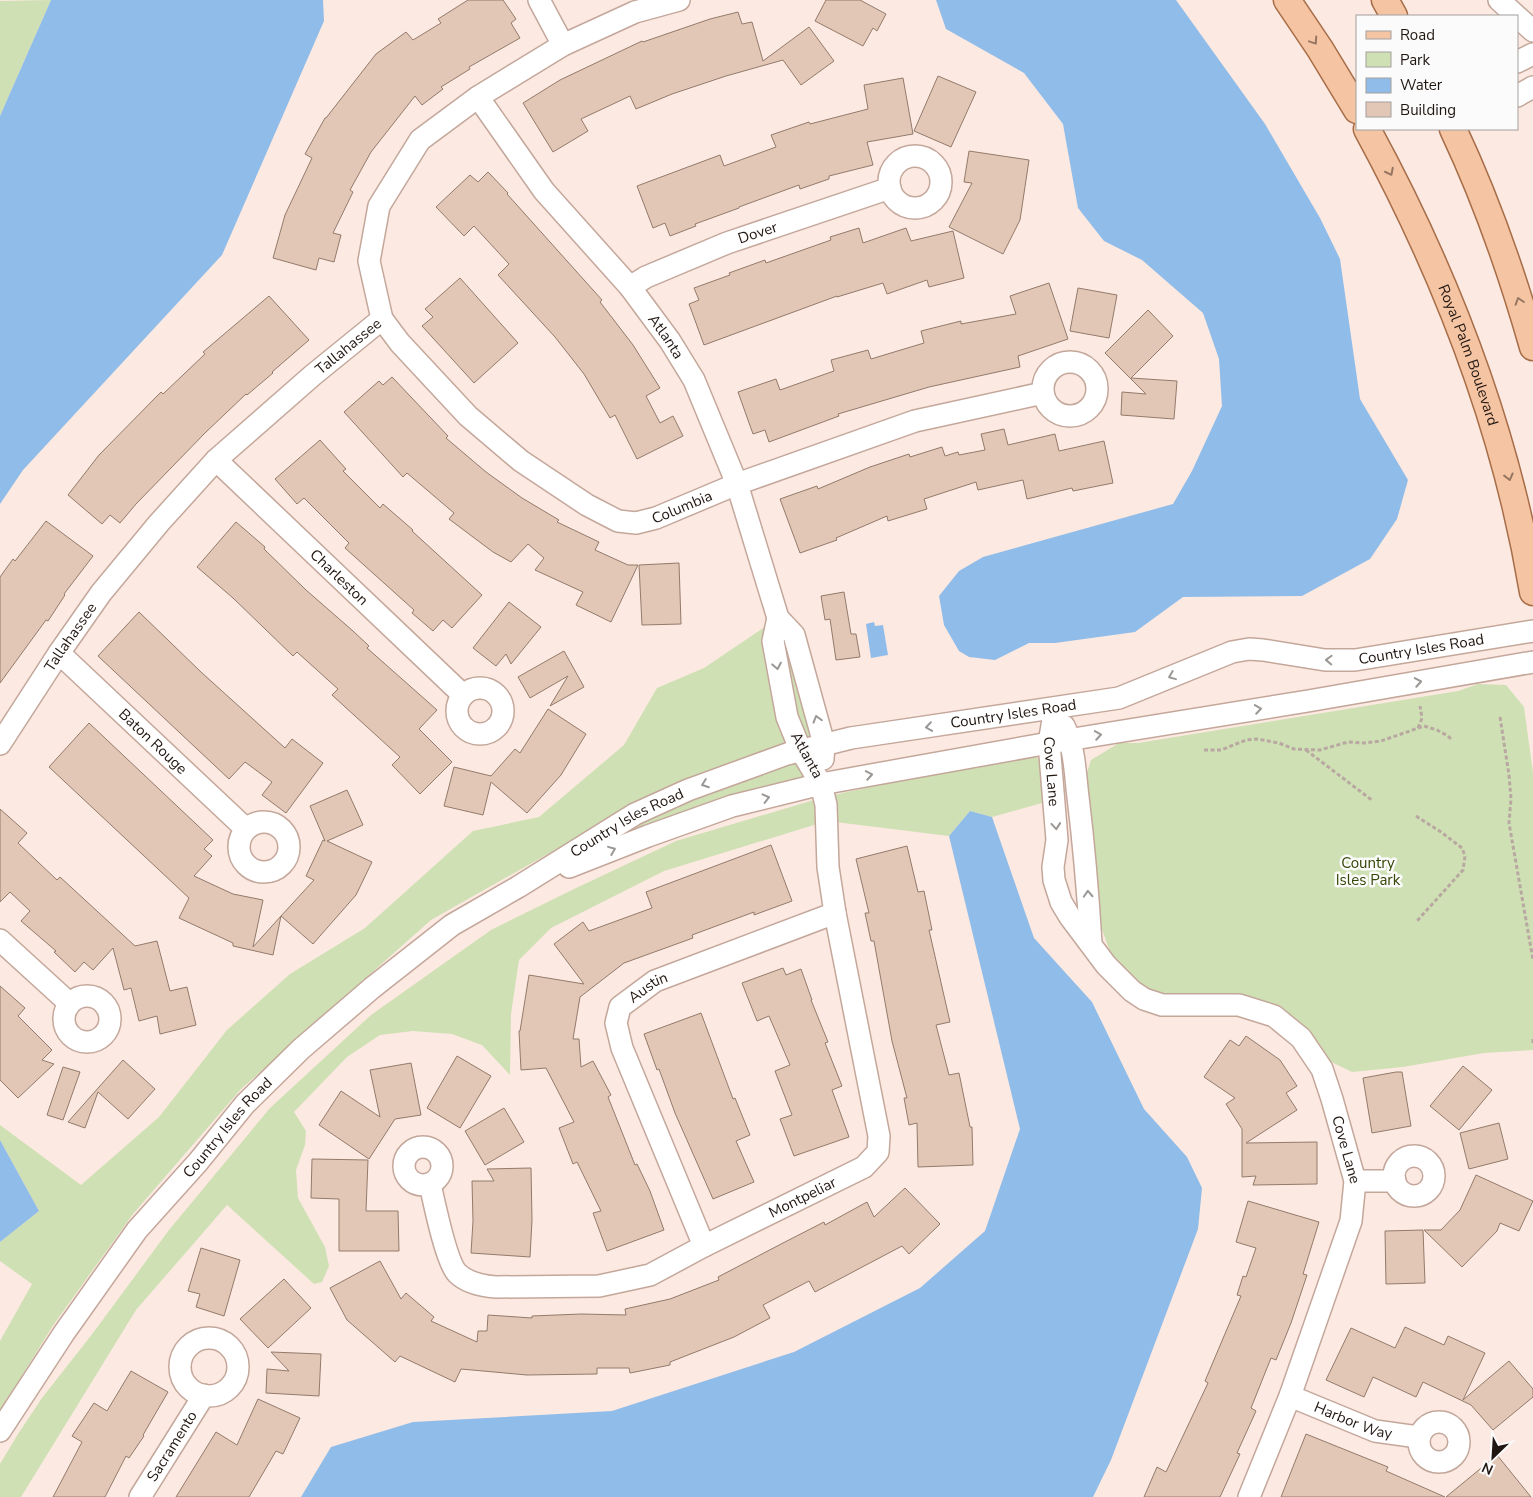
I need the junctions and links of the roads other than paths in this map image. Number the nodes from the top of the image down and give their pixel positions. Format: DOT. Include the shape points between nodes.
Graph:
graph roads {
  1 [pos="539,0"];
  2 [pos="679,0"];
  3 [pos="1287,0"];
  4 [pos="1385,0"];
  5 [pos="1499,0"];
  6 [pos="1393,15"];
  7 [pos="1515,15"];
  8 [pos="1518,17"];
  9 [pos="1533,31"];
  10 [pos="563,45"];
  11 [pos="1533,54"];
  12 [pos="1518,62"];
  13 [pos="1533,87"];
  14 [pos="1518,95"];
  15 [pos="478,97"];
  16 [pos="1356,108"];
  17 [pos="1368,130"];
  18 [pos="1456,130"];
  19 [pos="890,188"];
  20 [pos="630,287"];
  21 [pos="382,319"];
  22 [pos="1533,347"];
  23 [pos="1043,394"];
  24 [pos="216,460"];
  25 [pos="737,484"];
  26 [pos="1533,592"];
  27 [pos="778,618"];
  28 [pos="1533,631"];
  29 [pos="59,653"];
  30 [pos="1533,662"];
  31 [pos="463,695"];
  32 [pos="1055,708"];
  33 [pos="1070,739"];
  34 [pos="1049,743"];
  35 [pos="0,744"];
  36 [pos="824,744"];
  37 [pos="800,749"];
  38 [pos="821,784"];
  39 [pos="246,829"];
  40 [pos="518,887"];
  41 [pos="835,913"];
  42 [pos="0,940"];
  43 [pos="1091,943"];
  44 [pos="69,1003"];
  45 [pos="1395,1180"];
  46 [pos="1355,1181"];
  47 [pos="430,1184"];
  48 [pos="704,1246"];
  49 [pos="204,1395"];
  50 [pos="1290,1396"];
  51 [pos="0,1432"];
  52 [pos="1418,1437"];
  53 [pos="140,1497"];
  54 [pos="1249,1497"];
  1 -- 10 [label="street"];
  2 -- 10 [label="street, Tallahassee" via="635,12"];
  3 -- 16 [label="main road, one-way"];
  4 -- 6 [label="main road"];
  5 -- 7 [label="street"];
  8 -- 9 [label="street"];
  10 -- 15 [label="street, Tallahassee"];
  11 -- 12 [label="street"];
  13 -- 14 [label="street"];
  15 -- 20 [label="street, Atlanta" via="544,190"];
  15 -- 21 [label="street, Tallahassee" via="420,140 379,206 369,260"];
  17 -- 26 [label="main road, Royal Palm Boulevard, one-way" via="1416,224 1467,346 1506,468"];
  22 -- 18 [label="main road, one-way" via="1500,243"];
  19 -- 20 [label="street, Dover" via="727,243"];
  20 -- 25 [label="street, Atlanta" via="694,380"];
  21 -- 24 [label="street, Tallahassee"];
  21 -- 25 [label="street, Columbia" via="400,343 475,423 520,462 618,521 636,523 656,518"];
  23 -- 25 [label="street, Columbia" via="915,421"];
  24 -- 29 [label="street, Tallahassee" via="101,593"];
  24 -- 31 [label="street, Charleston"];
  25 -- 27 [label="street, Atlanta"];
  36 -- 27 [label="street, Atlanta, one-way" via="794,635"];
  27 -- 37 [label="street, Atlanta, one-way" via="773,641 776,660 787,717"];
  28 -- 32 [label="street, Country Isles Road, one-way" via="1355,660 1324,660 1249,649 1232,652 1118,698"];
  29 -- 35 [label="street, Tallahassee"];
  29 -- 39 [label="street, Baton Rouge"];
  33 -- 30 [label="street, Country Isles Road, one-way"];
  32 -- 33 [label="street, Cove Lane"];
  32 -- 34 [label="street, Cove Lane"];
  32 -- 36 [label="street, Country Isles Road, one-way"];
  33 -- 34 [label="street, Country Isles Road"];
  43 -- 33 [label="street, Cove Lane, one-way" via="1088,879"];
  38 -- 34 [label="street, Country Isles Road, one-way"];
  34 -- 43 [label="street, Cove Lane, one-way" via="1057,840 1053,867 1056,891 1065,909"];
  36 -- 37 [label="street, Country Isles Road"];
  36 -- 38 [label="street, Atlanta"];
  37 -- 38 [label="street, Atlanta"];
  37 -- 40 [label="street, Country Isles Road, one-way" via="688,790 635,814"];
  40 -- 38 [label="street, Country Isles Road, one-way" via="732,806"];
  38 -- 41 [label="street, Montpeliar" via="826,805 828,867"];
  40 -- 51 [label="street, Country Isles Road" via="452,925 372,988 300,1049 245,1104 137,1230 64,1333"];
  41 -- 48 [label="street, Montpeliar" via="879,1136 878,1152 864,1167"];
  41 -- 48 [label="street, Austin" via="655,981 620,1007 616,1023 622,1048"];
  42 -- 44 [label="street"];
  43 -- 46 [label="street, Cove Lane" via="1118,978 1144,999 1162,1005 1239,1005 1274,1016 1302,1038 1322,1069"];
  45 -- 46 [label="street"];
  46 -- 50 [label="street, Cove Lane" via="1351,1221"];
  47 -- 48 [label="street, Montpeliar" via="450,1262 464,1278 484,1286 599,1286 650,1275"];
  49 -- 53 [label="street, Sacramento"];
  50 -- 52 [label="street, Harbor Way" via="1375,1431"];
  50 -- 54 [label="street, Cove Lane"];
}
